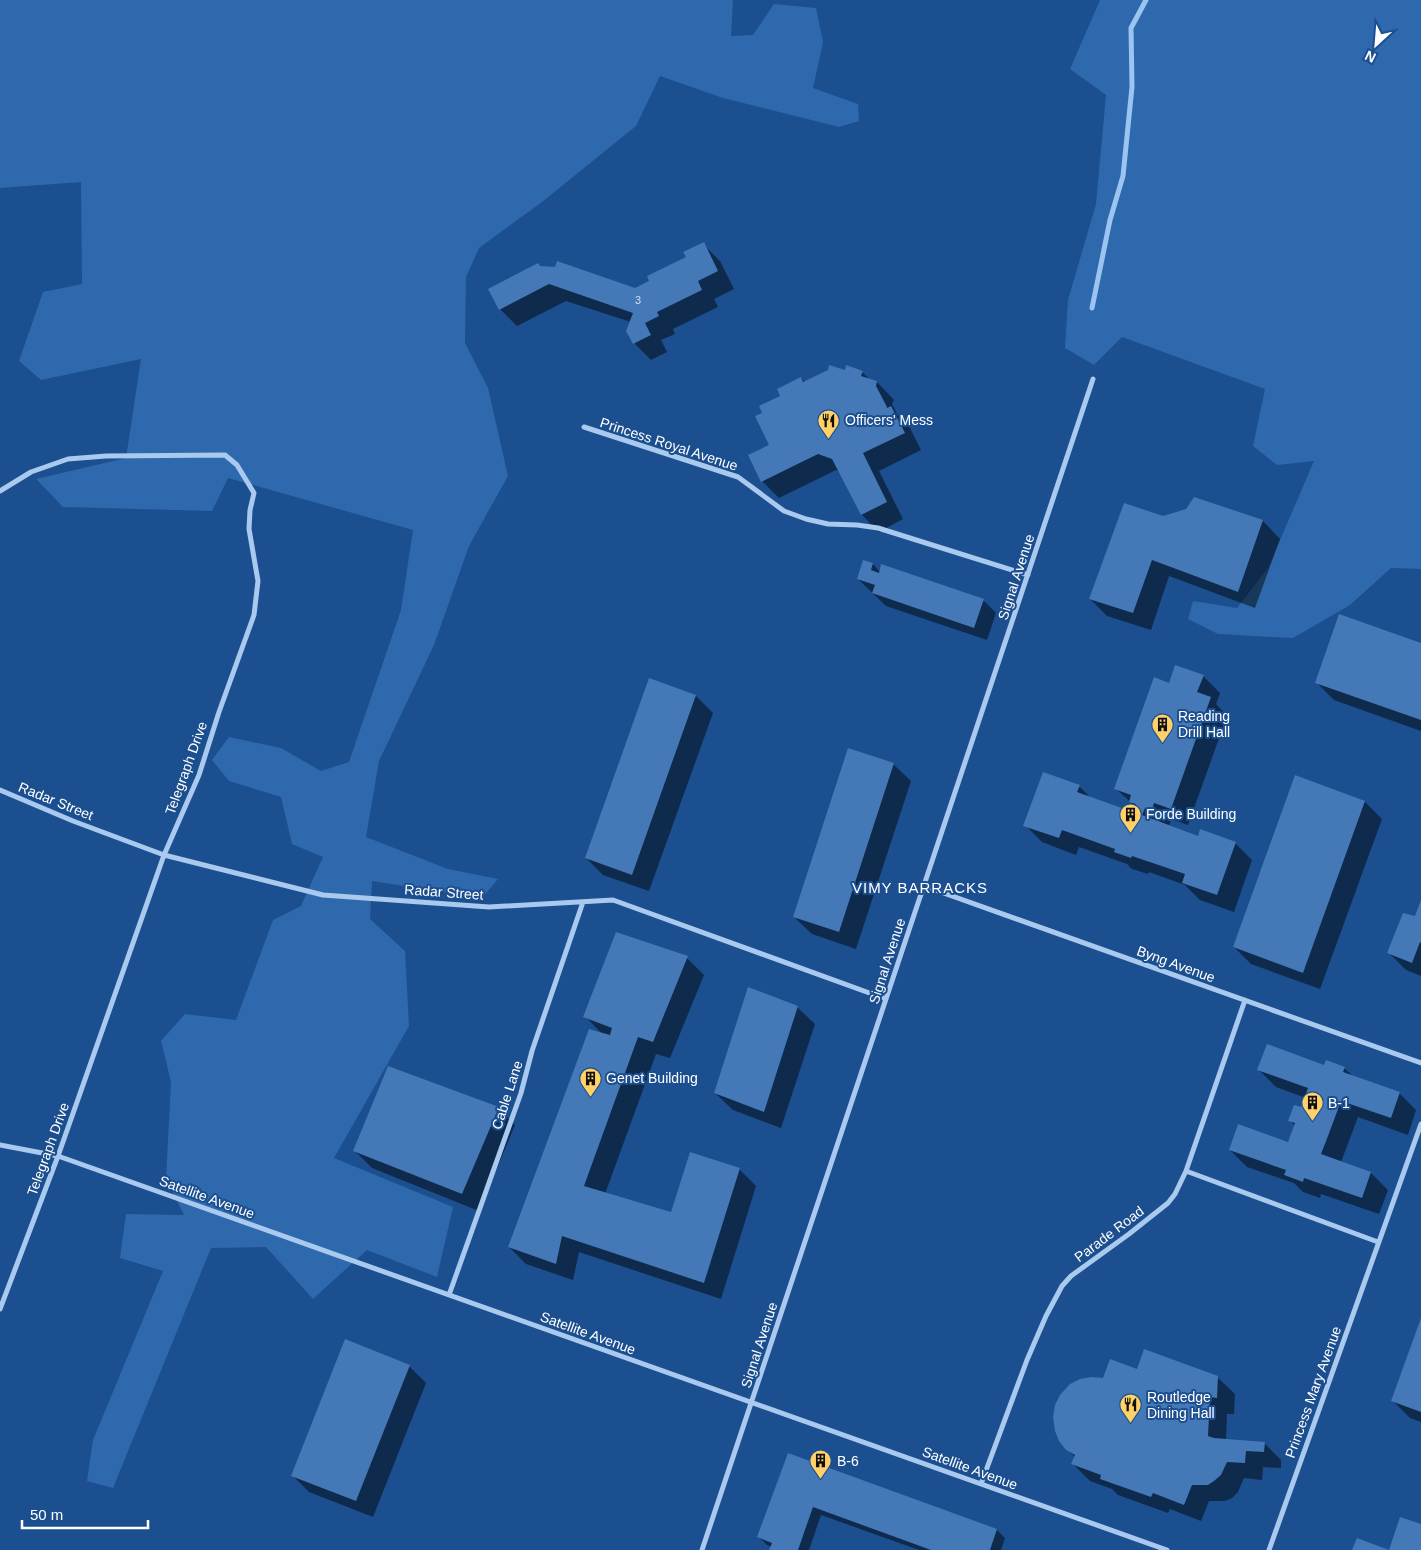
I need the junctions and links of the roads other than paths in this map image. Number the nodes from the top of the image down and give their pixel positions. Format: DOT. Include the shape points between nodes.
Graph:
graph roads {
  1 [pos="1093,379"];
  2 [pos="584,427"];
  3 [pos="0,491"];
  4 [pos="1028,575"];
  5 [pos="0,790"];
  6 [pos="164,855"];
  7 [pos="924,886"];
  8 [pos="583,902"];
  9 [pos="886,999"];
  10 [pos="1245,1000"];
  11 [pos="1421,1063"];
  12 [pos="1421,1124"];
  13 [pos="0,1145"];
  14 [pos="58,1156"];
  15 [pos="1186,1172"];
  16 [pos="1378,1242"];
  17 [pos="448,1295"];
  18 [pos="0,1309"];
  19 [pos="751,1402"];
  20 [pos="981,1484"];
  21 [pos="702,1550"];
  22 [pos="1167,1550"];
  23 [pos="1269,1550"];
  1 -- 4 [label="street, Signal Avenue"];
  2 -- 4 [label="street, Princess Royal Avenue" via="738,477 784,511 806,519 878,528"];
  3 -- 6 [label="street, Telegraph Drive" via="31,472 68,459 209,454 225,455 237,464 254,493 249,529 258,581 254,615 199,775"];
  4 -- 7 [label="street, Signal Avenue"];
  5 -- 6 [label="street, Radar Street"];
  6 -- 8 [label="street, Radar Street" via="323,895 489,907"];
  6 -- 14 [label="street, Telegraph Drive"];
  7 -- 9 [label="street, Signal Avenue"];
  7 -- 10 [label="street, Byng Avenue"];
  8 -- 9 [label="street, Radar Street" via="613,900"];
  8 -- 17 [label="street, Cable Lane" via="532,1051 521,1093"];
  9 -- 19 [label="street, Signal Avenue"];
  10 -- 11 [label="street, Byng Avenue"];
  10 -- 15 [label="street, Parade Road"];
  12 -- 16 [label="street, Princess Mary Avenue"];
  13 -- 14 [label="street, Satellite Avenue"];
  14 -- 17 [label="street, Satellite Avenue"];
  14 -- 18 [label="street, Telegraph Drive"];
  15 -- 16 [label="street"];
  15 -- 20 [label="street, Parade Road" via="1168,1203 1062,1286 1027,1360"];
  16 -- 23 [label="street, Princess Mary Avenue"];
  17 -- 19 [label="street, Satellite Avenue"];
  19 -- 20 [label="street, Satellite Avenue"];
  19 -- 21 [label="street, Signal Avenue"];
  20 -- 22 [label="street, Satellite Avenue"];
}
